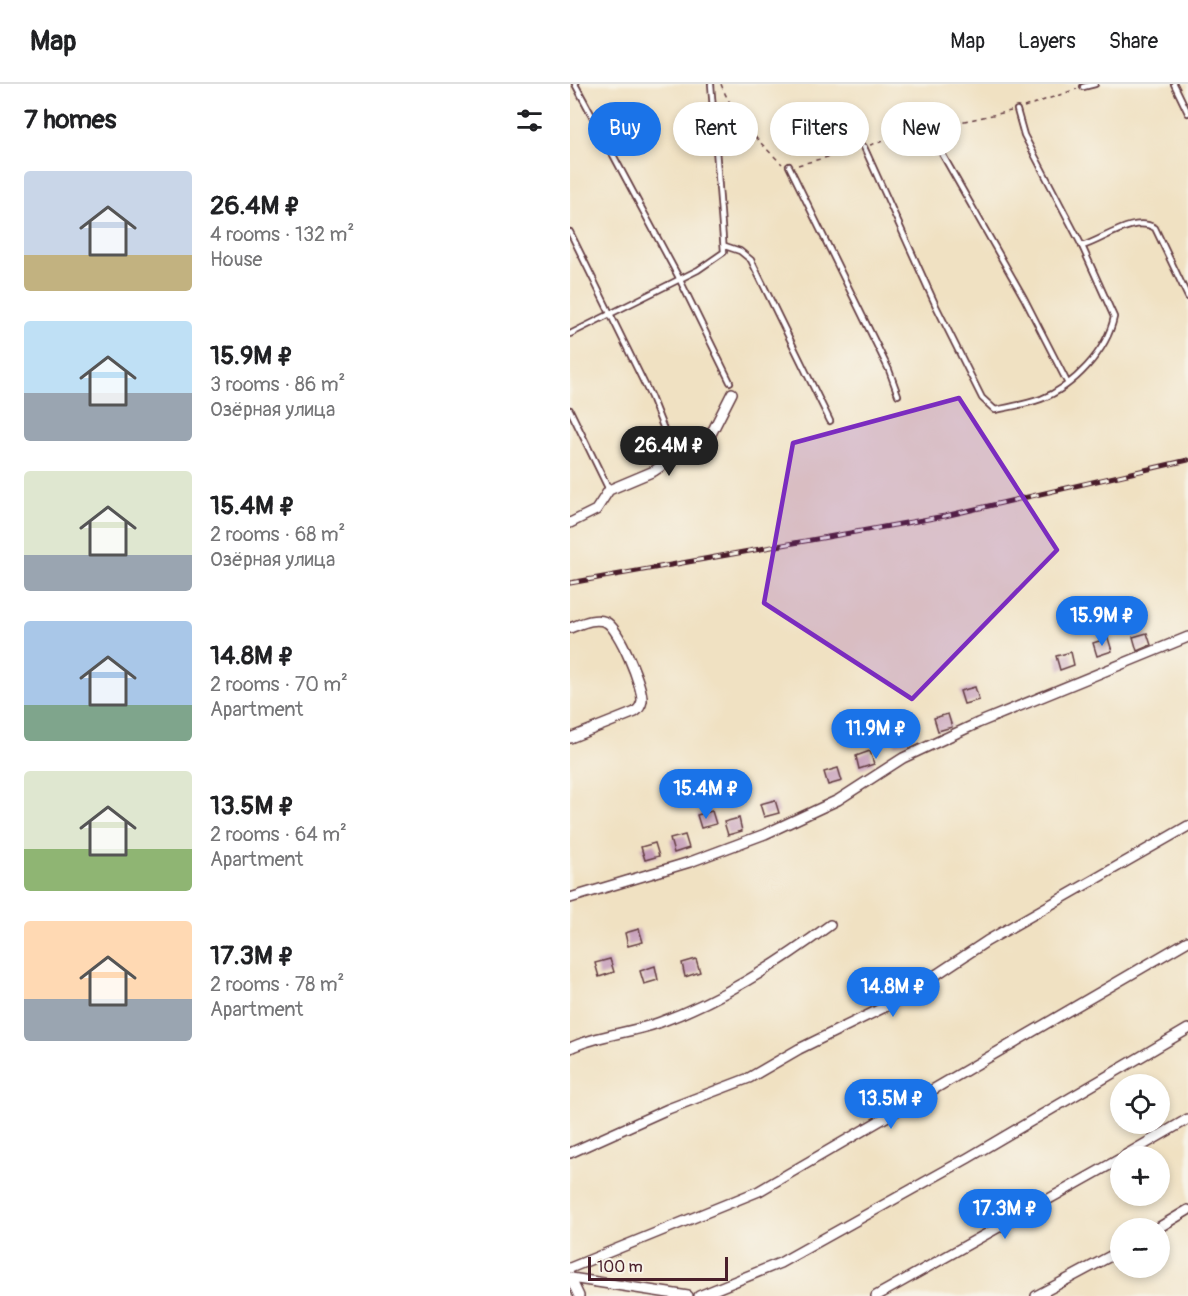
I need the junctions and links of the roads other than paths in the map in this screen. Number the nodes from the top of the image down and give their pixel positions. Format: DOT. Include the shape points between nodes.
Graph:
graph roads {
  1 [pos="575,84"];
  2 [pos="711,84"];
  3 [pos="1095,84"];
  4 [pos="1174,84"];
  5 [pos="1083,87"];
  6 [pos="1017,110"];
  7 [pos="1188,113"];
  8 [pos="868,156"];
  9 [pos="943,156"];
  10 [pos="789,166"];
  11 [pos="570,232"];
  12 [pos="725,246"];
  13 [pos="1082,246"];
  14 [pos="679,278"];
  15 [pos="1188,297"];
  16 [pos="611,315"];
  17 [pos="570,334"];
  18 [pos="730,382"];
  19 [pos="1067,382"];
  20 [pos="732,393"];
  21 [pos="898,395"];
  22 [pos="570,410"];
  23 [pos="830,421"];
  24 [pos="673,452"];
  25 [pos="609,490"];
  26 [pos="570,523"];
  27 [pos="570,628"];
  28 [pos="1188,637"];
  29 [pos="570,738"];
  30 [pos="1188,826"];
  31 [pos="570,898"];
  32 [pos="830,925"];
  33 [pos="1188,941"];
  34 [pos="1188,1029"];
  35 [pos="570,1048"];
  36 [pos="1188,1119"];
  37 [pos="1141,1146"];
  38 [pos="570,1153"];
  39 [pos="1110,1164"];
  40 [pos="1188,1210"];
  41 [pos="1170,1221"];
  42 [pos="1110,1256"];
  43 [pos="570,1268"];
  44 [pos="571,1278"];
  45 [pos="579,1296"];
  46 [pos="688,1296"];
  47 [pos="699,1296"];
  48 [pos="876,1296"];
  49 [pos="1036,1296"];
  1 -- 14 [label="lane"];
  2 -- 12 [label="lane"];
  3 -- 5 [label="lane"];
  4 -- 7 [label="lane"];
  6 -- 13 [label="lane" via="1029,145"];
  8 -- 19 [label="lane" via="982,398 995,410 1042,399"];
  9 -- 19 [label="lane"];
  10 -- 21 [label="lane"];
  11 -- 16 [label="lane"];
  12 -- 14 [label="lane" via="719,257"];
  12 -- 23 [label="lane" via="751,260"];
  13 -- 15 [label="lane" via="1132,225 1150,224"];
  13 -- 19 [label="lane" via="1114,317 1092,361"];
  14 -- 16 [label="lane"];
  14 -- 18 [label="lane"];
  16 -- 17 [label="lane"];
  16 -- 24 [label="lane"];
  20 -- 25 [label="street" via="707,442"];
  22 -- 25 [label="lane"];
  25 -- 26 [label="street" via="596,510"];
  27 -- 29 [label="street" via="593,620 611,625 622,642 642,697 635,712"];
  28 -- 31 [label="street" via="978,723 903,758 838,800 765,834 690,862"];
  30 -- 38 [label="street" via="987,940 895,1002 749,1078"];
  32 -- 35 [label="street" via="755,978 697,1006 657,1023"];
  33 -- 43 [label="street" via="759,1191"];
  34 -- 47 [label="street" via="780,1263"];
  36 -- 37 [label="street"];
  39 -- 48 [label="street"];
  40 -- 41 [label="street"];
  42 -- 49 [label="street"];
  44 -- 45 [label="street"];
  44 -- 46 [label="street"];
}
